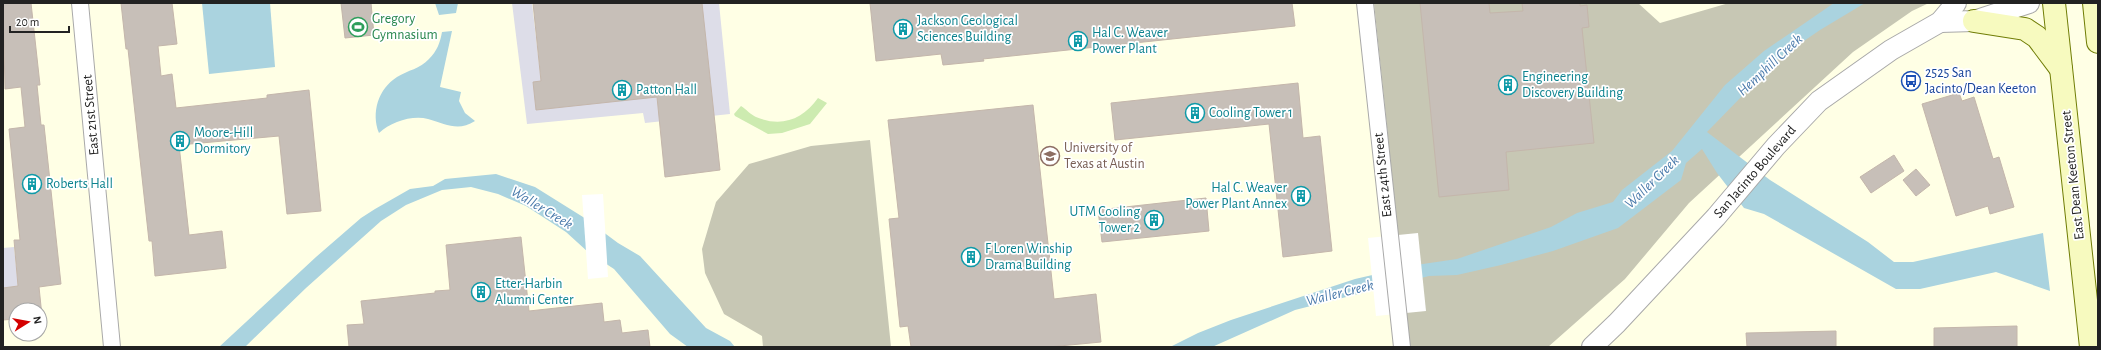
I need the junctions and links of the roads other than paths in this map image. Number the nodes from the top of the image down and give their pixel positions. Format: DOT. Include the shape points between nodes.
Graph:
graph roads {
  1 [pos="80,3"];
  2 [pos="1365,3"];
  3 [pos="1956,3"];
  4 [pos="2029,3"];
  5 [pos="2054,3"];
  6 [pos="2094,3"];
  7 [pos="1974,21"];
  8 [pos="1940,22"];
  9 [pos="2098,42"];
  10 [pos="2062,69"];
  11 [pos="112,347"];
  12 [pos="1402,347"];
  13 [pos="1592,347"];
  14 [pos="2091,347"];
  1 -- 11 [label="street, East 21st Street"];
  2 -- 12 [label="street, East 24th Street"];
  3 -- 8 [label="street, San Jacinto Boulevard"];
  4 -- 7 [label="street, San Jacinto Boulevard"];
  5 -- 10 [label="main road, East Dean Keeton Street"];
  6 -- 9 [label="main road"];
  7 -- 8 [label="street, San Jacinto Boulevard"];
  7 -- 10 [label="main road" via="2025,28 2037,37"];
  8 -- 13 [label="street, San Jacinto Boulevard" via="1891,50 1819,101 1776,146 1716,217"];
  10 -- 14 [label="main road, East Dean Keeton Street"];
}
